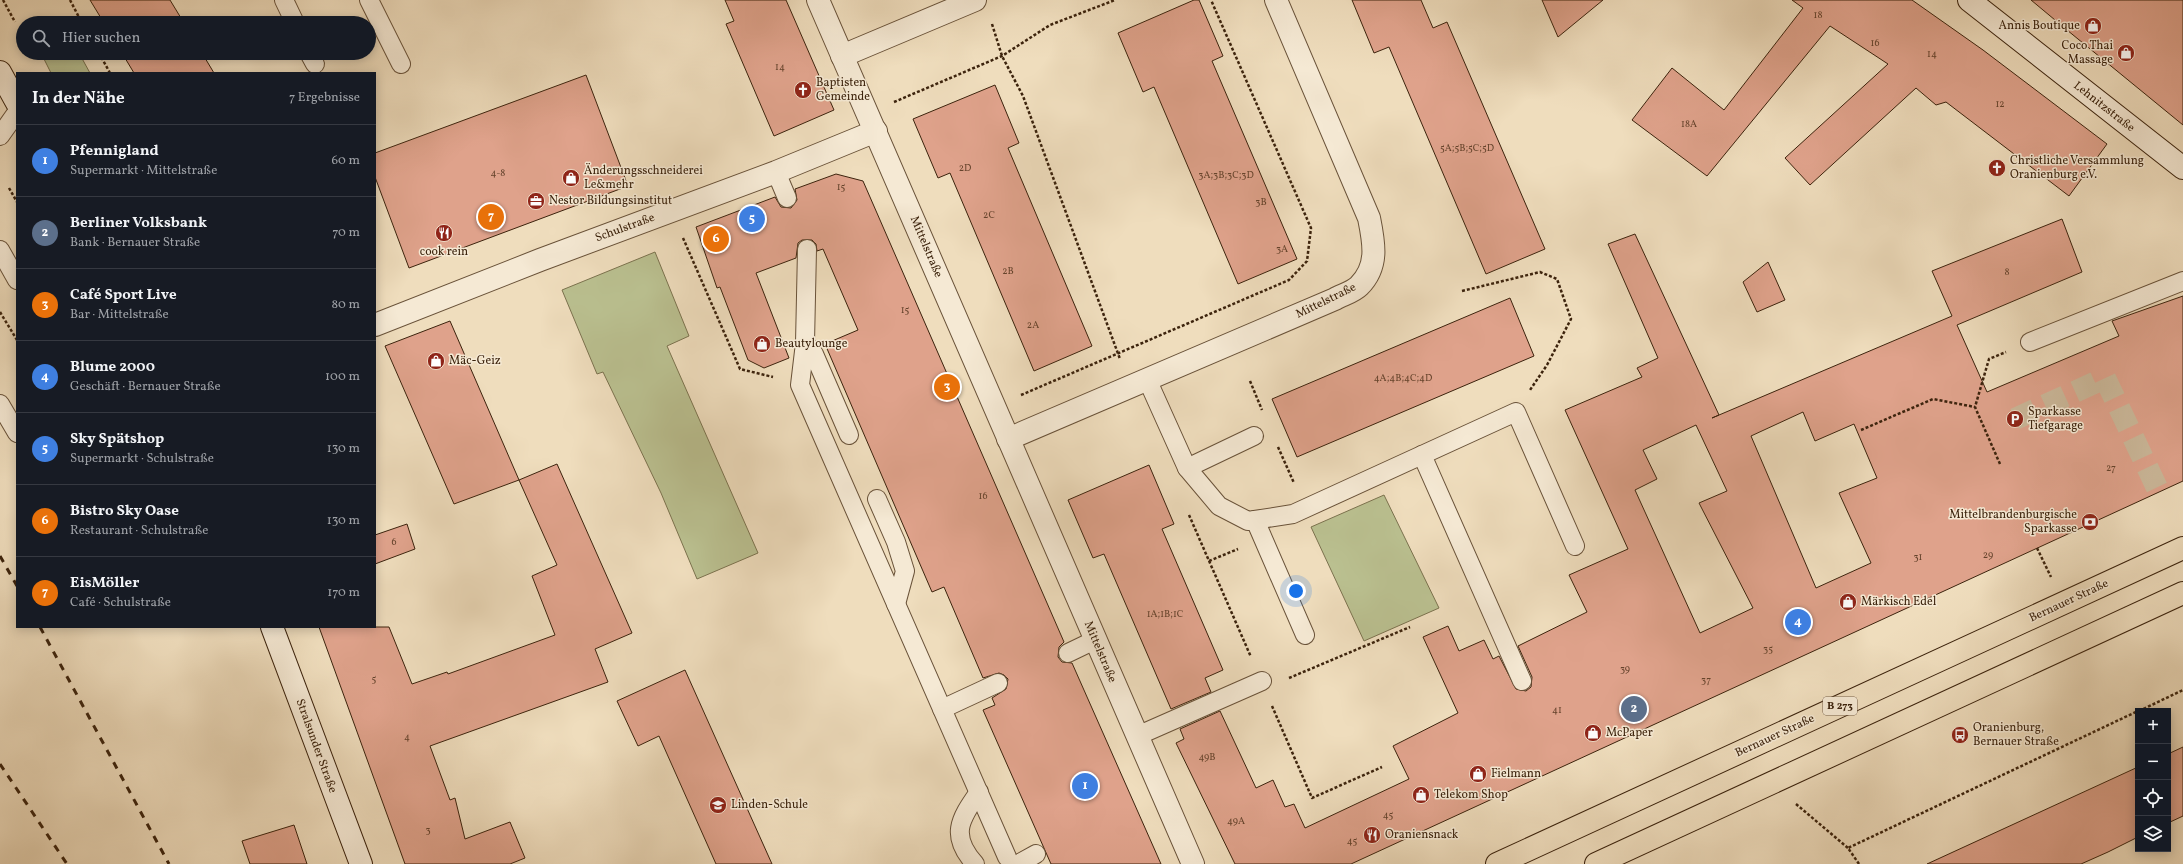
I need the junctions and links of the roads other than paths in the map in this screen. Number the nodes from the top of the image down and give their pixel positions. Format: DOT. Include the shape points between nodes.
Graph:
graph roads {
  1 [pos="284,0"];
  2 [pos="369,0"];
  3 [pos="818,0"];
  4 [pos="975,0"];
  5 [pos="1276,0"];
  6 [pos="1969,0"];
  7 [pos="292,16"];
  8 [pos="842,56"];
  9 [pos="400,64"];
  10 [pos="0,72"];
  11 [pos="16,101"];
  12 [pos="16,113"];
  13 [pos="872,122"];
  14 [pos="0,136"];
  15 [pos="2183,168"];
  16 [pos="776,172"];
  17 [pos="787,198"];
  18 [pos="806,249"];
  19 [pos="0,250"];
  20 [pos="16,278"];
  21 [pos="2183,281"];
  22 [pos="376,325"];
  23 [pos="2030,342"];
  24 [pos="805,343"];
  25 [pos="1139,383"];
  26 [pos="0,404"];
  27 [pos="16,431"];
  28 [pos="849,435"];
  29 [pos="1254,436"];
  30 [pos="1008,439"];
  31 [pos="1422,455"];
  32 [pos="1187,468"];
  33 [pos="877,499"];
  34 [pos="1255,520"];
  35 [pos="1575,546"];
  36 [pos="2183,548"];
  37 [pos="2183,593"];
  38 [pos="896,604"];
  39 [pos="272,628"];
  40 [pos="1305,635"];
  41 [pos="1095,640"];
  42 [pos="1068,653"];
  43 [pos="1522,681"];
  44 [pos="998,684"];
  45 [pos="1263,685"];
  46 [pos="942,709"];
  47 [pos="1137,736"];
  48 [pos="979,792"];
  49 [pos="1036,854"];
  50 [pos="1013,860"];
  51 [pos="361,864"];
  52 [pos="975,864"];
  53 [pos="1193,864"];
  54 [pos="1497,864"];
  55 [pos="1596,864"];
  1 -- 7 [label="lane"];
  2 -- 9 [label="lane"];
  3 -- 8 [label="street, Mittelstraße"];
  4 -- 8 [label="street"];
  5 -- 25 [label="street, Mittelstraße" via="1369,218 1375,246 1372,270 1359,287 1335,299"];
  6 -- 15 [label="street, Lehnitzstraße"];
  8 -- 13 [label="street, Mittelstraße"];
  10 -- 11 [label="street"];
  12 -- 14 [label="lane"];
  13 -- 16 [label="street, Schulstraße"];
  13 -- 30 [label="street, Mittelstraße"];
  16 -- 17 [label="lane"];
  16 -- 22 [label="street, Schulstraße"];
  18 -- 24 [label="lane"];
  19 -- 20 [label="lane"];
  21 -- 23 [label="lane"];
  24 -- 28 [label="lane" via="814,354"];
  24 -- 38 [label="lane" via="800,385"];
  25 -- 30 [label="street, Mittelstraße"];
  25 -- 32 [label="lane"];
  26 -- 27 [label="lane"];
  29 -- 32 [label="lane"];
  30 -- 41 [label="street, Mittelstraße"];
  31 -- 34 [label="lane" via="1293,514"];
  31 -- 35 [label="lane" via="1516,412"];
  31 -- 43 [label="lane"];
  32 -- 34 [label="lane" via="1219,506 1248,521"];
  33 -- 38 [label="lane" via="896,542 905,571"];
  34 -- 40 [label="lane"];
  36 -- 54 [label="main road, Bernauer Straße / B 273"];
  37 -- 55 [label="main road"];
  38 -- 46 [label="lane"];
  39 -- 51 [label="street, Stralsunder Straße"];
  41 -- 42 [label="lane"];
  41 -- 47 [label="street, Mittelstraße"];
  44 -- 46 [label="lane"];
  45 -- 47 [label="lane"];
  46 -- 48 [label="lane"];
  47 -- 53 [label="street, Mittelstraße"];
  48 -- 50 [label="lane"];
  48 -- 52 [label="lane" via="958,830 964,852"];
  49 -- 50 [label="lane"];
}
